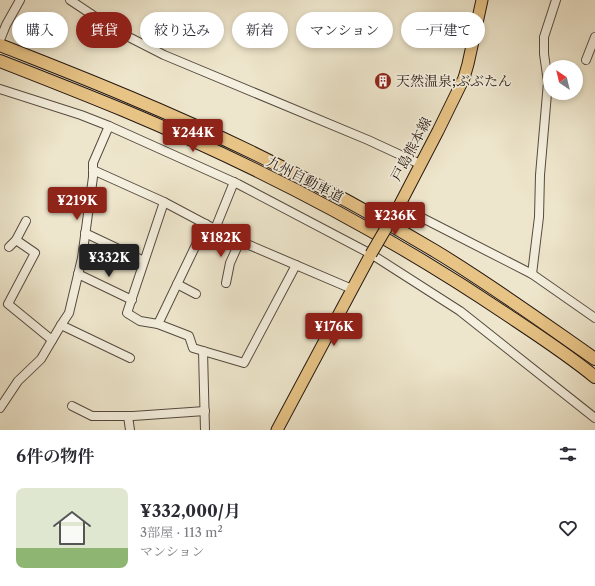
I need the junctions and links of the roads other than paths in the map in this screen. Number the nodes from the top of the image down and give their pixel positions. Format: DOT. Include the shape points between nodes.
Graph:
graph roads {
  1 [pos="20,0"];
  2 [pos="70,0"];
  3 [pos="482,0"];
  4 [pos="556,0"];
  5 [pos="595,37"];
  6 [pos="0,40"];
  7 [pos="0,45"];
  8 [pos="586,60"];
  9 [pos="0,61"];
  10 [pos="0,89"];
  11 [pos="109,126"];
  12 [pos="420,164"];
  13 [pos="93,170"];
  14 [pos="234,182"];
  15 [pos="164,202"];
  16 [pos="399,206"];
  17 [pos="26,221"];
  18 [pos="206,224"];
  19 [pos="214,229"];
  20 [pos="85,234"];
  21 [pos="16,240"];
  22 [pos="240,241"];
  23 [pos="9,247"];
  24 [pos="370,254"];
  25 [pos="144,261"];
  26 [pos="296,265"];
  27 [pos="78,274"];
  28 [pos="532,274"];
  29 [pos="226,283"];
  30 [pos="178,284"];
  31 [pos="352,289"];
  32 [pos="196,294"];
  33 [pos="132,300"];
  34 [pos="595,318"];
  35 [pos="158,324"];
  36 [pos="61,325"];
  37 [pos="52,340"];
  38 [pos="203,351"];
  39 [pos="130,358"];
  40 [pos="595,359"];
  41 [pos="595,377"];
  42 [pos="72,406"];
  43 [pos="0,408"];
  44 [pos="205,412"];
  45 [pos="128,416"];
  46 [pos="595,418"];
  47 [pos="130,430"];
  48 [pos="205,430"];
  49 [pos="276,430"];
  1 -- 6 [label="street"];
  2 -- 12 [label="street" via="115,30 164,55"];
  3 -- 12 [label="main road, 戸島熊本線" via="464,78"];
  4 -- 28 [label="street" via="544,37 548,82 539,217"];
  5 -- 8 [label="street"];
  7 -- 40 [label="highway, 九州自動車道" via="130,97 294,173 435,251"];
  9 -- 41 [label="highway, 九州自動車道" via="123,110 294,189 367,228 458,283 536,334"];
  10 -- 11 [label="street"];
  11 -- 13 [label="street" via="93,163"];
  11 -- 14 [label="street"];
  12 -- 16 [label="main road, 戸島熊本線"];
  13 -- 15 [label="street"];
  13 -- 20 [label="street"];
  14 -- 19 [label="street"];
  14 -- 24 [label="street"];
  15 -- 18 [label="street"];
  15 -- 25 [label="street"];
  16 -- 24 [label="main road, 戸島熊本線, bridge"];
  16 -- 28 [label="street"];
  17 -- 21 [label="street"];
  18 -- 19 [label="street"];
  18 -- 30 [label="street"];
  19 -- 22 [label="street"];
  20 -- 25 [label="street"];
  20 -- 27 [label="street"];
  21 -- 23 [label="street"];
  21 -- 37 [label="street" via="35,253 8,304"];
  22 -- 26 [label="street"];
  22 -- 29 [label="street" via="230,263"];
  24 -- 31 [label="main road, 戸島熊本線"];
  24 -- 46 [label="street" via="460,311"];
  25 -- 33 [label="street"];
  26 -- 31 [label="street"];
  26 -- 38 [label="street" via="244,363"];
  27 -- 33 [label="street"];
  27 -- 36 [label="street" via="69,313"];
  28 -- 34 [label="street"];
  30 -- 32 [label="street"];
  30 -- 35 [label="street"];
  31 -- 49 [label="main road, 戸島熊本線"];
  33 -- 35 [label="street" via="127,314 140,321"];
  35 -- 38 [label="street" via="188,336 193,348"];
  36 -- 37 [label="street"];
  36 -- 39 [label="street"];
  37 -- 43 [label="street" via="41,359 18,381"];
  38 -- 44 [label="street"];
  42 -- 45 [label="street" via="92,416"];
  44 -- 45 [label="street"];
  44 -- 48 [label="street"];
  45 -- 47 [label="street"];
}
